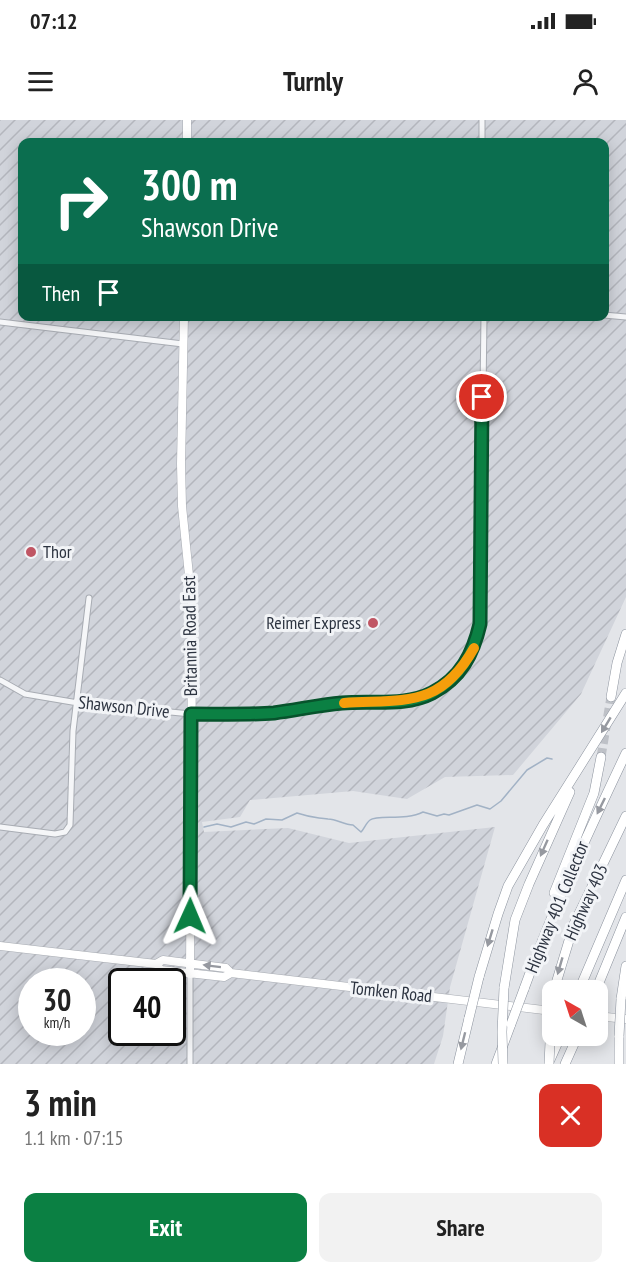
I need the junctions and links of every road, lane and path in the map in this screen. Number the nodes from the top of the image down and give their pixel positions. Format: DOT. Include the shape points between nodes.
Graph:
graph roads {
  1 [pos="187,120"];
  2 [pos="482,120"];
  3 [pos="187,138"];
  4 [pos="482,138"];
  5 [pos="609,315"];
  6 [pos="626,317"];
  7 [pos="184,321"];
  8 [pos="483,321"];
  9 [pos="0,322"];
  10 [pos="183,344"];
  11 [pos="90,598"];
  12 [pos="626,634"];
  13 [pos="0,680"];
  14 [pos="626,693"];
  15 [pos="611,698"];
  16 [pos="78,703"];
  17 [pos="191,714"];
  18 [pos="626,753"];
  19 [pos="601,757"];
  20 [pos="587,758"];
  21 [pos="626,816"];
  22 [pos="0,827"];
  23 [pos="626,880"];
  24 [pos="626,917"];
  25 [pos="545,930"];
  26 [pos="0,946"];
  27 [pos="190,963"];
  28 [pos="156,964"];
  29 [pos="626,966"];
  30 [pos="231,973"];
  31 [pos="190,974"];
  32 [pos="557,980"];
  33 [pos="583,980"];
  34 [pos="600,980"];
  35 [pos="542,1010"];
  36 [pos="608,1017"];
  37 [pos="626,1019"];
  38 [pos="550,1046"];
  39 [pos="556,1046"];
  40 [pos="573,1046"];
  41 [pos="190,1064"];
  42 [pos="458,1064"];
  43 [pos="496,1064"];
  44 [pos="504,1064"];
  45 [pos="549,1064"];
  46 [pos="565,1064"];
  47 [pos="619,1064"];
  1 -- 3 [label="street"];
  2 -- 4 [label="street"];
  5 -- 6 [label="street"];
  7 -- 10 [label="street, Britannia Road East"];
  8 -- 17 [label="street, Shawson Drive" via="480,624 464,667 445,685 419,698 341,703 274,713"];
  9 -- 10 [label="street"];
  10 -- 17 [label="street, Britannia Road East" via="181,464 192,605"];
  11 -- 16 [label="street"];
  12 -- 15 [label="highway"];
  13 -- 16 [label="street, Shawson Drive" via="25,694"];
  14 -- 20 [label="highway, one-way"];
  16 -- 17 [label="street, Shawson Drive"];
  16 -- 22 [label="street" via="73,730 70,825 55,834"];
  17 -- 27 [label="street, Britannia Road East"];
  18 -- 25 [label="highway, Highway 401 Collector, one-way"];
  19 -- 25 [label="highway" via="594,793 547,912"];
  20 -- 42 [label="highway, one-way, bridge" via="508,886 479,977"];
  20 -- 44 [label="highway, one-way, bridge" via="515,920 504,988"];
  21 -- 32 [label="highway, Highway 403, one-way" via="574,924"];
  23 -- 33 [label="highway"];
  24 -- 34 [label="highway"];
  25 -- 43 [label="highway, Highway 401 Collector, bridge"];
  26 -- 28 [label="street, Tomken Road"];
  27 -- 28 [label="street, Tomken Road" via="163,960"];
  30 -- 27 [label="street, Tomken Road, one-way" via="226,968"];
  27 -- 31 [label="street, Britannia Road East"];
  28 -- 31 [label="street, Tomken Road" via="161,970"];
  29 -- 47 [label="highway, bridge"];
  30 -- 31 [label="street, Tomken Road" via="224,977"];
  30 -- 35 [label="street, Tomken Road"];
  31 -- 41 [label="street, Britannia Road East"];
  36 -- 37 [label="street"];
  38 -- 45 [label="highway, bridge"];
  39 -- 45 [label="highway"];
  40 -- 46 [label="highway"];
}
